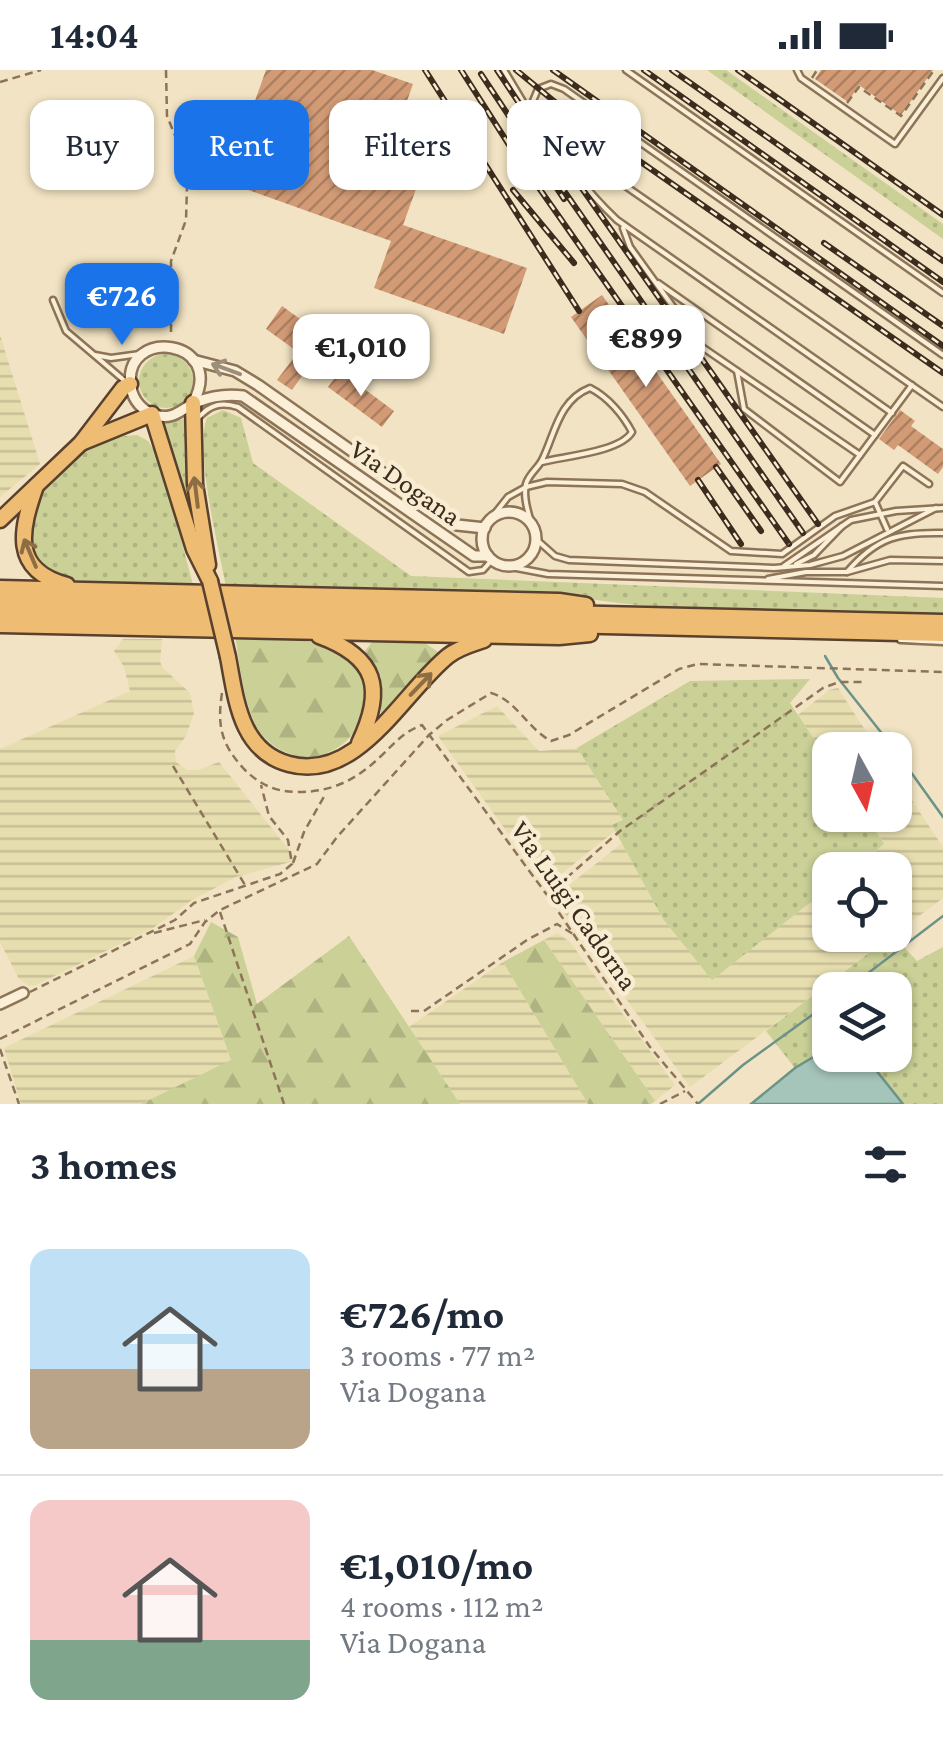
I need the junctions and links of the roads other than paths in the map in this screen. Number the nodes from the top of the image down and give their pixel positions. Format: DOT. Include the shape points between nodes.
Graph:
graph roads {
  1 [pos="504,70"];
  2 [pos="626,70"];
  3 [pos="798,70"];
  4 [pos="943,78"];
  5 [pos="522,100"];
  6 [pos="534,100"];
  7 [pos="580,100"];
  8 [pos="641,143"];
  9 [pos="589,190"];
  10 [pos="633,190"];
  11 [pos="622,224"];
  12 [pos="654,280"];
  13 [pos="943,293"];
  14 [pos="52,300"];
  15 [pos="145,352"];
  16 [pos="94,355"];
  17 [pos="943,355"];
  18 [pos="193,360"];
  19 [pos="737,370"];
  20 [pos="130,384"];
  21 [pos="912,385"];
  22 [pos="195,402"];
  23 [pos="226,403"];
  24 [pos="943,407"];
  25 [pos="892,413"];
  26 [pos="152,414"];
  27 [pos="193,424"];
  28 [pos="120,427"];
  29 [pos="875,435"];
  30 [pos="160,442"];
  31 [pos="81,443"];
  32 [pos="860,455"];
  33 [pos="542,462"];
  34 [pos="929,484"];
  35 [pos="36,486"];
  36 [pos="526,487"];
  37 [pos="875,502"];
  38 [pos="936,508"];
  39 [pos="943,508"];
  40 [pos="878,514"];
  41 [pos="0,520"];
  42 [pos="531,523"];
  43 [pos="487,524"];
  44 [pos="888,531"];
  45 [pos="943,533"];
  46 [pos="536,540"];
  47 [pos="490,558"];
  48 [pos="943,561"];
  49 [pos="506,566"];
  50 [pos="779,568"];
  51 [pos="847,572"];
  52 [pos="210,581"];
  53 [pos="759,582"];
  54 [pos="943,586"];
  55 [pos="0,588"];
  56 [pos="146,592"];
  57 [pos="0,600"];
  58 [pos="0,612"];
  59 [pos="651,621"];
  60 [pos="943,622"];
  61 [pos="0,625"];
  62 [pos="308,632"];
  63 [pos="496,636"];
  64 [pos="943,638"];
  65 [pos="356,748"];
  66 [pos="24,992"];
  67 [pos="0,1004"];
  1 -- 5 [label="lane"];
  2 -- 13 [label="lane"];
  3 -- 4 [label="lane" via="895,144"];
  6 -- 7 [label="lane" via="538,89 552,84"];
  8 -- 17 [label="lane"];
  9 -- 11 [label="lane"];
  10 -- 21 [label="lane"];
  11 -- 12 [label="lane"];
  11 -- 25 [label="lane"];
  12 -- 19 [label="lane" via="702,347"];
  12 -- 29 [label="lane"];
  14 -- 16 [label="lane" via="66,331"];
  15 -- 16 [label="lane"];
  15 -- 18 [label="street" via="171,346"];
  15 -- 20 [label="street"];
  16 -- 20 [label="lane"];
  18 -- 22 [label="street" via="201,381"];
  43 -- 18 [label="street, Via Dogana, one-way" via="457,525 258,384"];
  19 -- 32 [label="lane"];
  19 -- 32 [label="lane" via="744,409 840,482"];
  20 -- 26 [label="street" via="136,402"];
  20 -- 31 [label="highway"];
  21 -- 24 [label="lane"];
  21 -- 25 [label="lane"];
  22 -- 23 [label="lane"];
  22 -- 26 [label="street" via="174,416"];
  22 -- 27 [label="highway"];
  22 -- 47 [label="street, Via Dogana" via="225,395 251,400 459,546"];
  23 -- 27 [label="lane" via="204,411"];
  23 -- 47 [label="lane" via="469,572 483,570"];
  25 -- 29 [label="lane"];
  26 -- 28 [label="highway"];
  26 -- 30 [label="highway"];
  52 -- 27 [label="highway, one-way" via="194,484"];
  28 -- 30 [label="highway"];
  28 -- 31 [label="highway"];
  29 -- 32 [label="lane"];
  30 -- 52 [label="highway"];
  31 -- 35 [label="highway"];
  33 -- 33 [label="lane" via="621,443 631,429 597,392 583,390 553,427"];
  33 -- 36 [label="lane"];
  34 -- 37 [label="lane" via="902,466"];
  35 -- 41 [label="highway"];
  56 -- 35 [label="highway, one-way" via="64,585 40,572 24,546 23,524"];
  36 -- 37 [label="lane" via="553,482 638,489 736,553 782,554 835,516"];
  36 -- 42 [label="lane"];
  36 -- 43 [label="lane"];
  37 -- 40 [label="lane"];
  38 -- 39 [label="lane"];
  38 -- 40 [label="lane"];
  38 -- 44 [label="lane"];
  40 -- 44 [label="lane"];
  40 -- 50 [label="lane" via="845,523"];
  42 -- 43 [label="street, Via Dogana" via="514,512"];
  42 -- 46 [label="street"];
  43 -- 47 [label="street, Via Dogana" via="482,540"];
  44 -- 50 [label="lane" via="835,560"];
  45 -- 51 [label="lane" via="896,535"];
  46 -- 49 [label="street" via="527,560"];
  46 -- 50 [label="lane" via="569,560"];
  47 -- 49 [label="street, Via Dogana"];
  48 -- 51 [label="lane, Via Dogana" via="890,560"];
  49 -- 53 [label="lane, Via Dogana" via="548,574"];
  51 -- 53 [label="lane, Via Dogana"];
  52 -- 65 [label="highway, bridge" via="243,724 254,742 269,756 308,768"];
  53 -- 54 [label="lane, Via Dogana"];
  55 -- 56 [label="highway"];
  56 -- 59 [label="highway" via="559,602"];
  57 -- 59 [label="highway"];
  58 -- 59 [label="highway"];
  59 -- 60 [label="highway"];
  59 -- 63 [label="highway" via="559,637"];
  59 -- 64 [label="highway"];
  61 -- 62 [label="highway"];
  62 -- 63 [label="highway"];
  62 -- 65 [label="highway" via="354,652 366,665 374,698"];
  65 -- 63 [label="highway, one-way" via="450,654"];
  66 -- 67 [label="street"];
}
